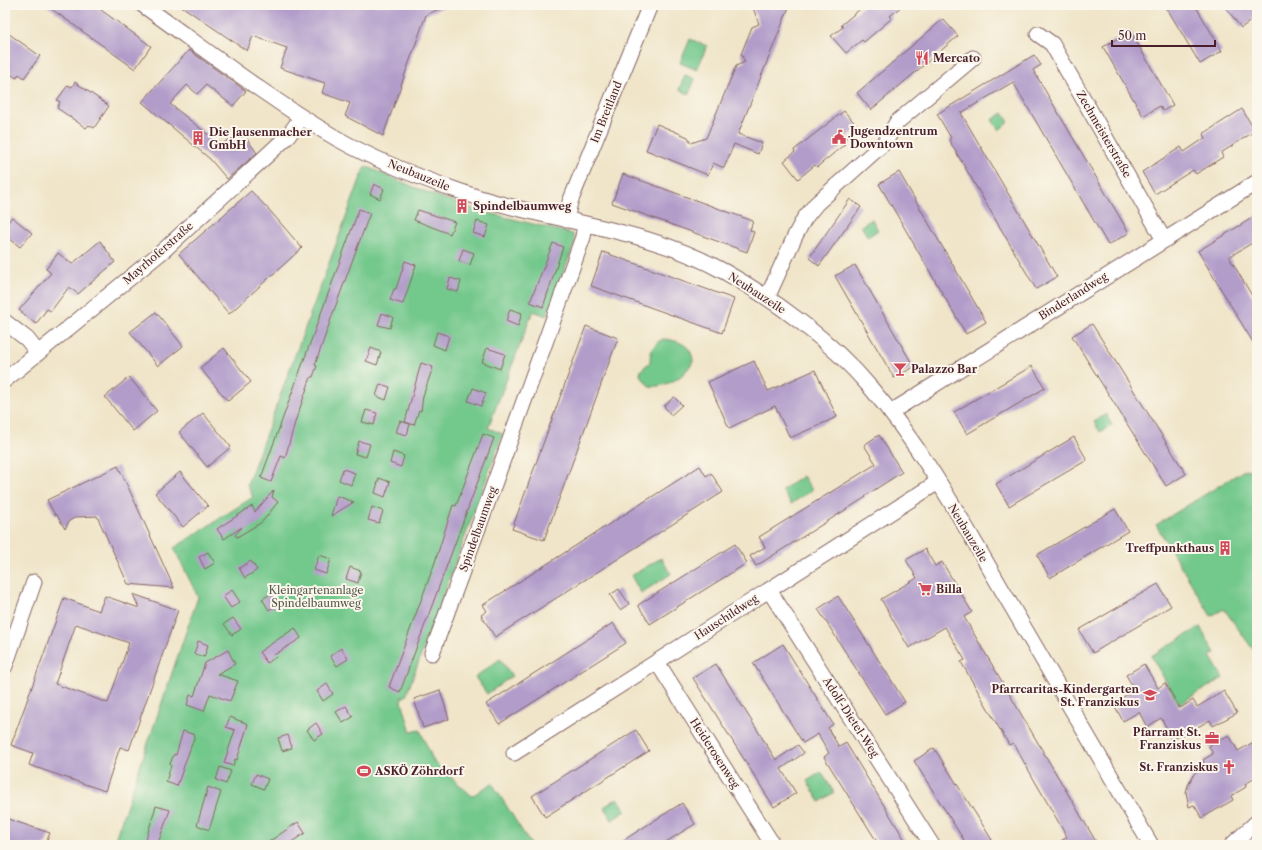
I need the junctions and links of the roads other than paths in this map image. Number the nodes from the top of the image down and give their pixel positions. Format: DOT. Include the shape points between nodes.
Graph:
graph roads {
  1 [pos="143,5"];
  2 [pos="650,5"];
  3 [pos="1038,34"];
  4 [pos="973,58"];
  5 [pos="302,117"];
  6 [pos="1257,182"];
  7 [pos="566,220"];
  8 [pos="585,224"];
  9 [pos="1164,240"];
  10 [pos="767,298"];
  11 [pos="5,322"];
  12 [pos="38,353"];
  13 [pos="5,380"];
  14 [pos="891,412"];
  15 [pos="938,482"];
  16 [pos="34,582"];
  17 [pos="769,590"];
  18 [pos="432,653"];
  19 [pos="657,662"];
  20 [pos="5,666"];
  21 [pos="514,753"];
  22 [pos="1257,822"];
  23 [pos="773,845"];
  24 [pos="932,845"];
  25 [pos="1151,845"];
  26 [pos="1232,845"];
  1 -- 5 [label="street, Neubauzeile"];
  2 -- 7 [label="street, Im Breitland" via="570,202"];
  3 -- 9 [label="street, Zechmeisterstraße" via="1052,44"];
  4 -- 10 [label="street" via="897,122 885,142 816,204 795,236"];
  5 -- 7 [label="street, Neubauzeile" via="340,140 416,175 461,192"];
  5 -- 12 [label="street, Mayrhoferstraße" via="288,136 164,250"];
  6 -- 9 [label="street, Binderlandweg"];
  7 -- 8 [label="street, Neubauzeile"];
  8 -- 10 [label="street, Neubauzeile" via="631,234 692,255 738,279"];
  8 -- 18 [label="street, Spindelbaumweg" via="583,237"];
  9 -- 14 [label="street, Binderlandweg"];
  10 -- 14 [label="street, Neubauzeile" via="832,349 868,384"];
  11 -- 12 [label="street" via="27,339"];
  12 -- 13 [label="street, Mayrhoferstraße"];
  14 -- 15 [label="street, Neubauzeile"];
  15 -- 17 [label="street, Hauschildweg"];
  15 -- 25 [label="street, Neubauzeile"];
  16 -- 20 [label="street"];
  17 -- 19 [label="street, Hauschildweg"];
  17 -- 24 [label="street, Adolf-Dietel-Weg"];
  19 -- 21 [label="street, Hauschildweg"];
  19 -- 23 [label="street, Heiderosenweg"];
  22 -- 26 [label="street"];
}
